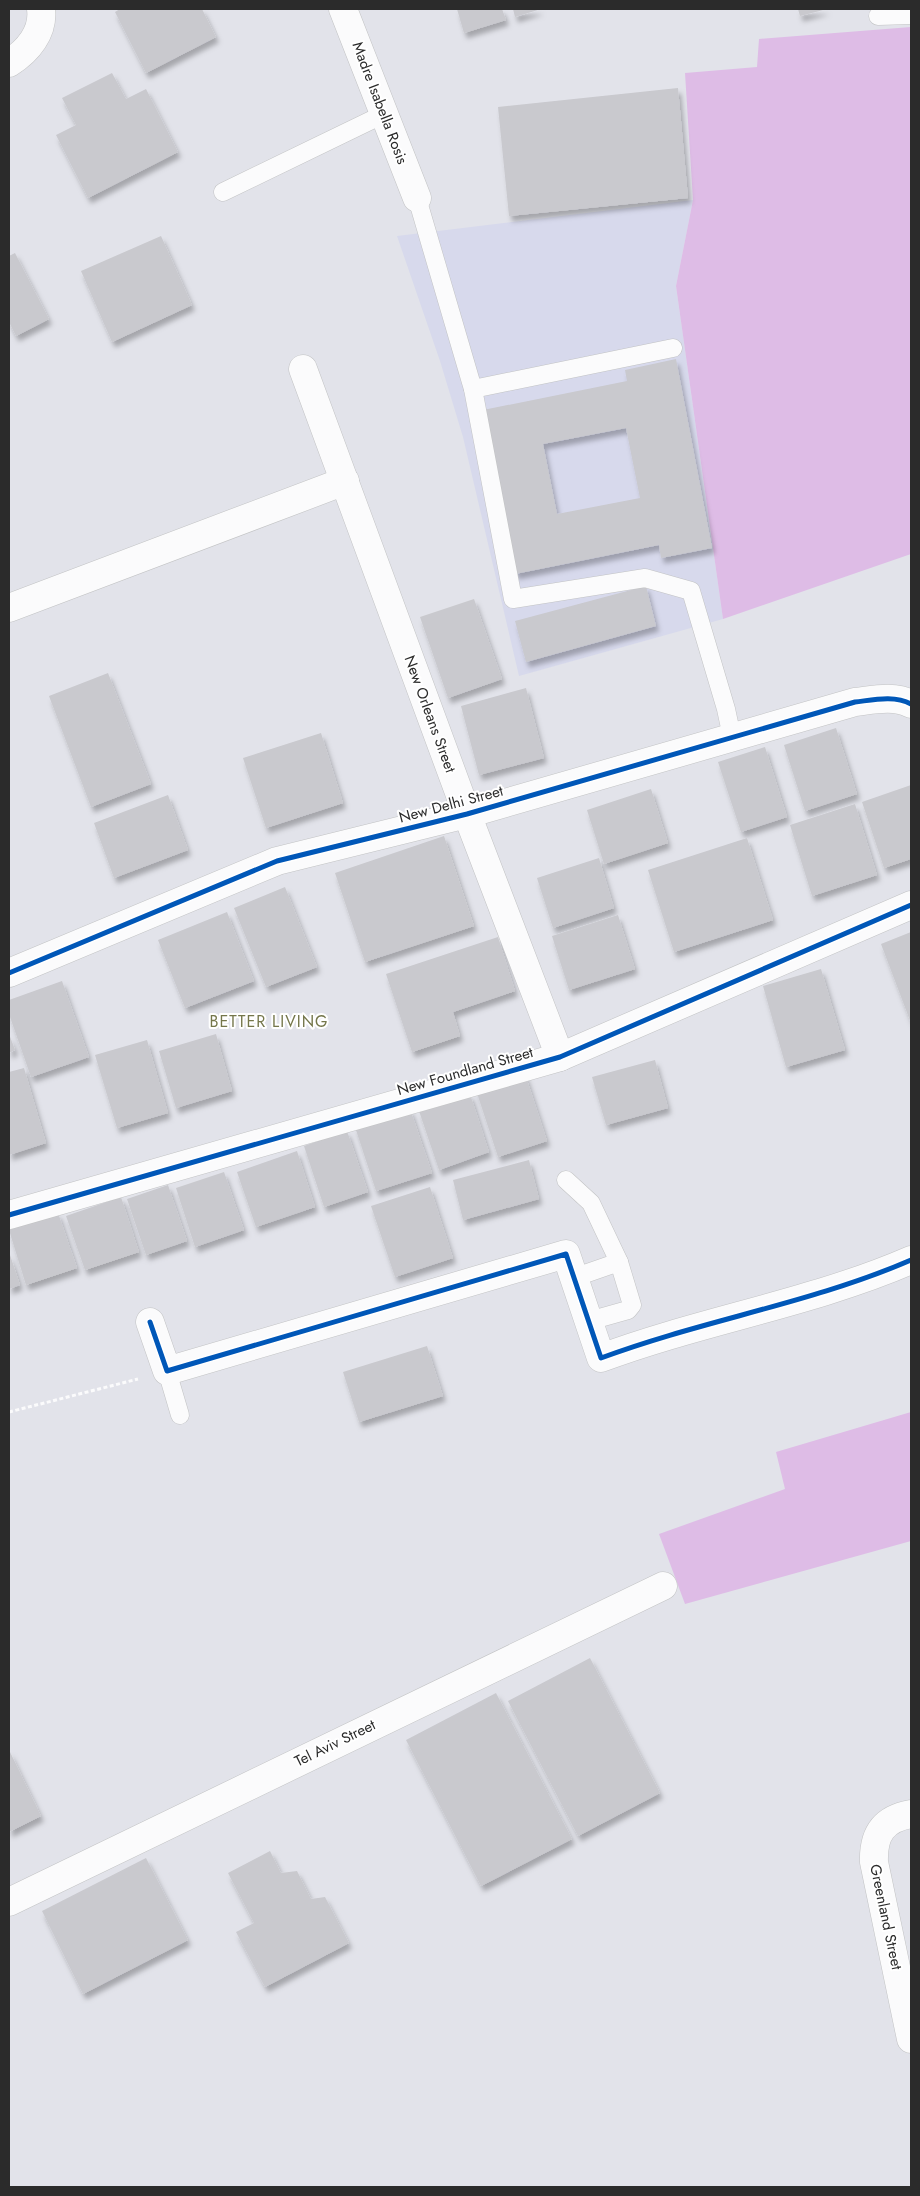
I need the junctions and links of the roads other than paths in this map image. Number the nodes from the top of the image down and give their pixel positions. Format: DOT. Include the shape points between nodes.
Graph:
graph roads {
  1 [pos="41,9"];
  2 [pos="343,9"];
  3 [pos="911,15"];
  4 [pos="878,16"];
  5 [pos="9,63"];
  6 [pos="384,114"];
  7 [pos="222,192"];
  8 [pos="417,198"];
  9 [pos="673,348"];
  10 [pos="303,369"];
  11 [pos="473,389"];
  12 [pos="345,481"];
  13 [pos="9,608"];
  14 [pos="911,704"];
  15 [pos="732,738"];
  16 [pos="467,814"];
  17 [pos="911,905"];
  18 [pos="9,973"];
  19 [pos="560,1057"];
  20 [pos="566,1180"];
  21 [pos="9,1215"];
  22 [pos="911,1260"];
  23 [pos="619,1262"];
  24 [pos="572,1278"];
  25 [pos="589,1321"];
  26 [pos="150,1322"];
  27 [pos="168,1371"];
  28 [pos="180,1415"];
  29 [pos="663,1586"];
  30 [pos="911,1814"];
  31 [pos="9,1902"];
  32 [pos="911,2039"];
  1 -- 5 [label="street" via="42,18 36,37"];
  2 -- 6 [label="street, Madre Isabella Rosis"];
  3 -- 4 [label="lane"];
  6 -- 7 [label="lane"];
  6 -- 8 [label="street, Madre Isabella Rosis"];
  8 -- 11 [label="lane"];
  9 -- 11 [label="lane"];
  10 -- 12 [label="street, New Orleans Street"];
  11 -- 15 [label="lane" via="513,599 645,578 691,591"];
  12 -- 13 [label="street"];
  12 -- 16 [label="street, New Orleans Street"];
  14 -- 15 [label="street, New Delhi Street" via="904,700 882,699 855,702"];
  15 -- 16 [label="street, New Delhi Street"];
  16 -- 18 [label="street, New Delhi Street" via="277,861"];
  16 -- 19 [label="street, New Orleans Street"];
  17 -- 19 [label="street, New Foundland Street"];
  19 -- 21 [label="street, New Foundland Street"];
  20 -- 23 [label="lane" via="591,1203"];
  22 -- 25 [label="street" via="870,1278 650,1339 601,1358"];
  23 -- 24 [label="lane"];
  23 -- 25 [label="lane" via="632,1305 628,1310"];
  24 -- 25 [label="street"];
  24 -- 27 [label="street" via="566,1254"];
  26 -- 27 [label="street"];
  27 -- 28 [label="lane"];
  29 -- 31 [label="street, Tel Aviv Street"];
  30 -- 32 [label="street, Greenland Street" via="899,1816 887,1824 873,1846"];
}
